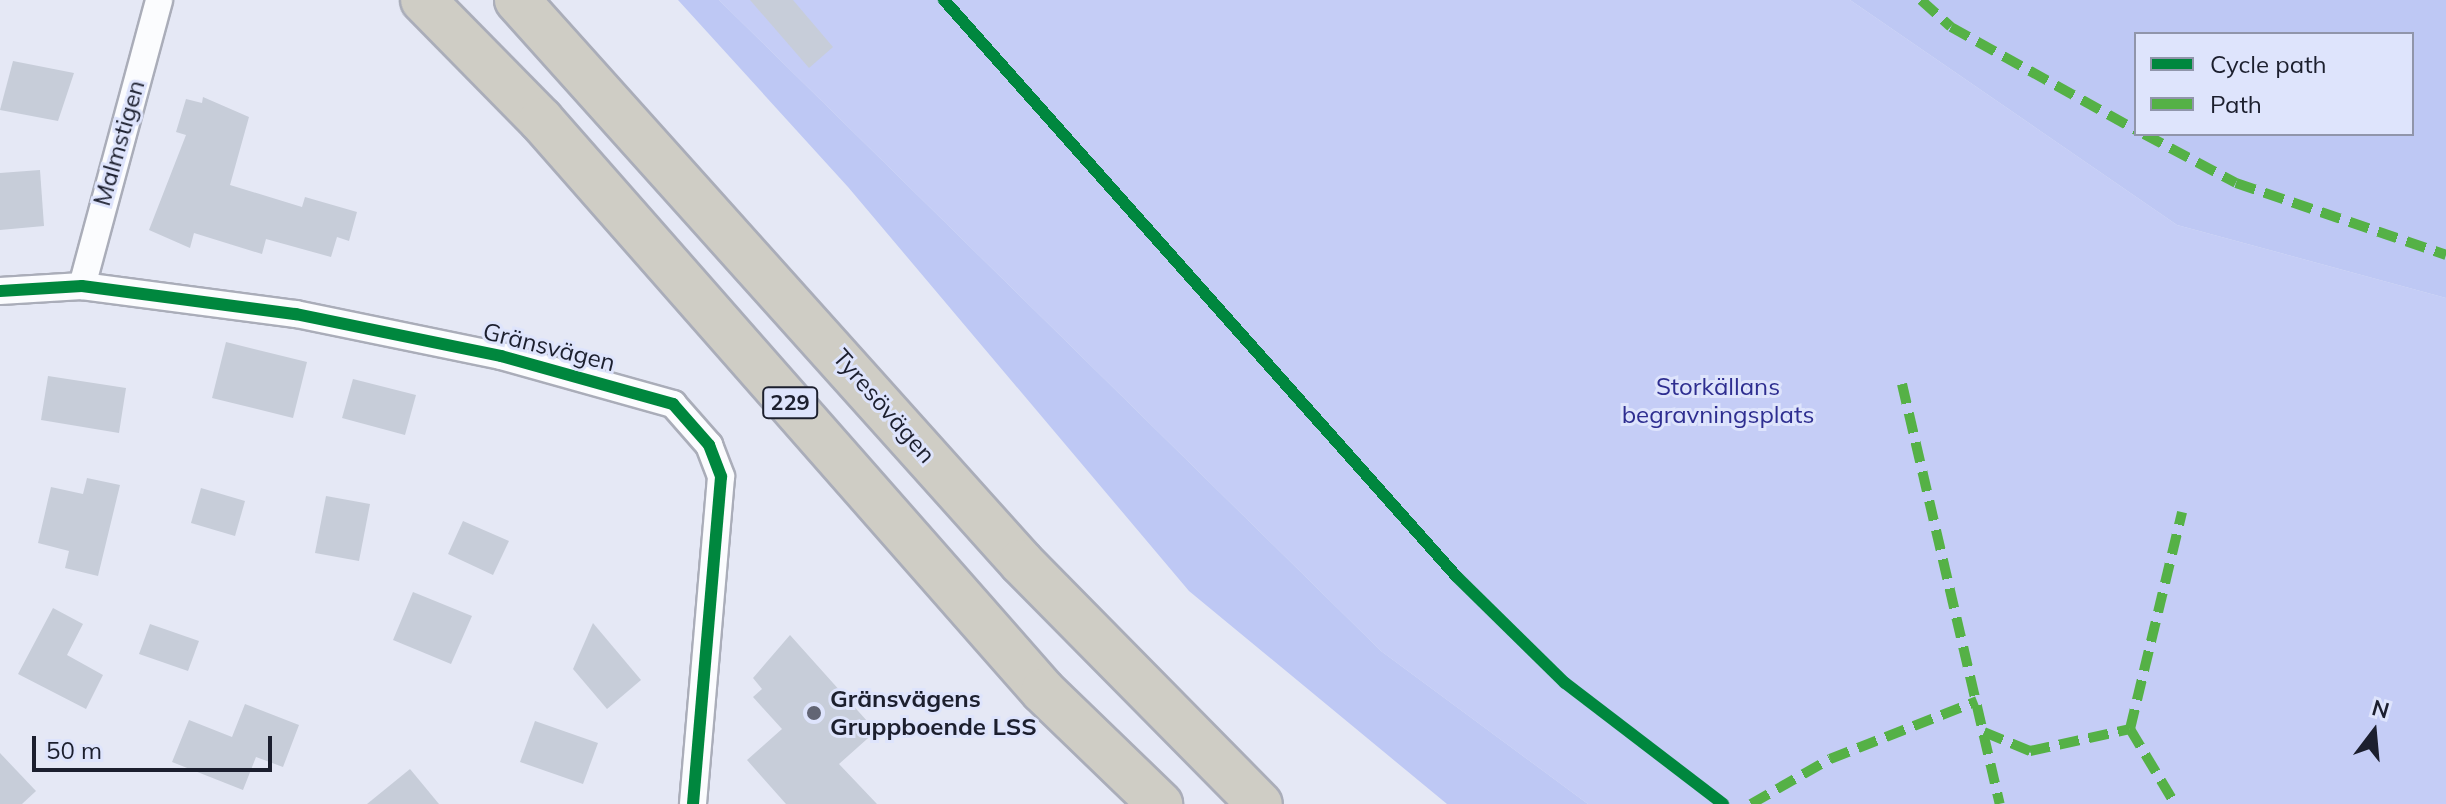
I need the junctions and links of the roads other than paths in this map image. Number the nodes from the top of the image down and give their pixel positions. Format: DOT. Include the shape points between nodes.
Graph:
graph roads {
  1 [pos="159,0"];
  2 [pos="423,0"];
  3 [pos="517,0"];
  4 [pos="82,286"];
  5 [pos="0,291"];
  6 [pos="693,804"];
  7 [pos="1160,804"];
  8 [pos="1260,804"];
  1 -- 4 [label="street, Malmstigen"];
  2 -- 7 [label="highway, 229" via="541,120 1043,691"];
  3 -- 8 [label="highway, Tyresövägen" via="1021,562"];
  4 -- 5 [label="street, Gränsvägen"];
  4 -- 6 [label="street, Gränsvägen" via="296,314 501,356 673,404 709,445 721,477"];
}
